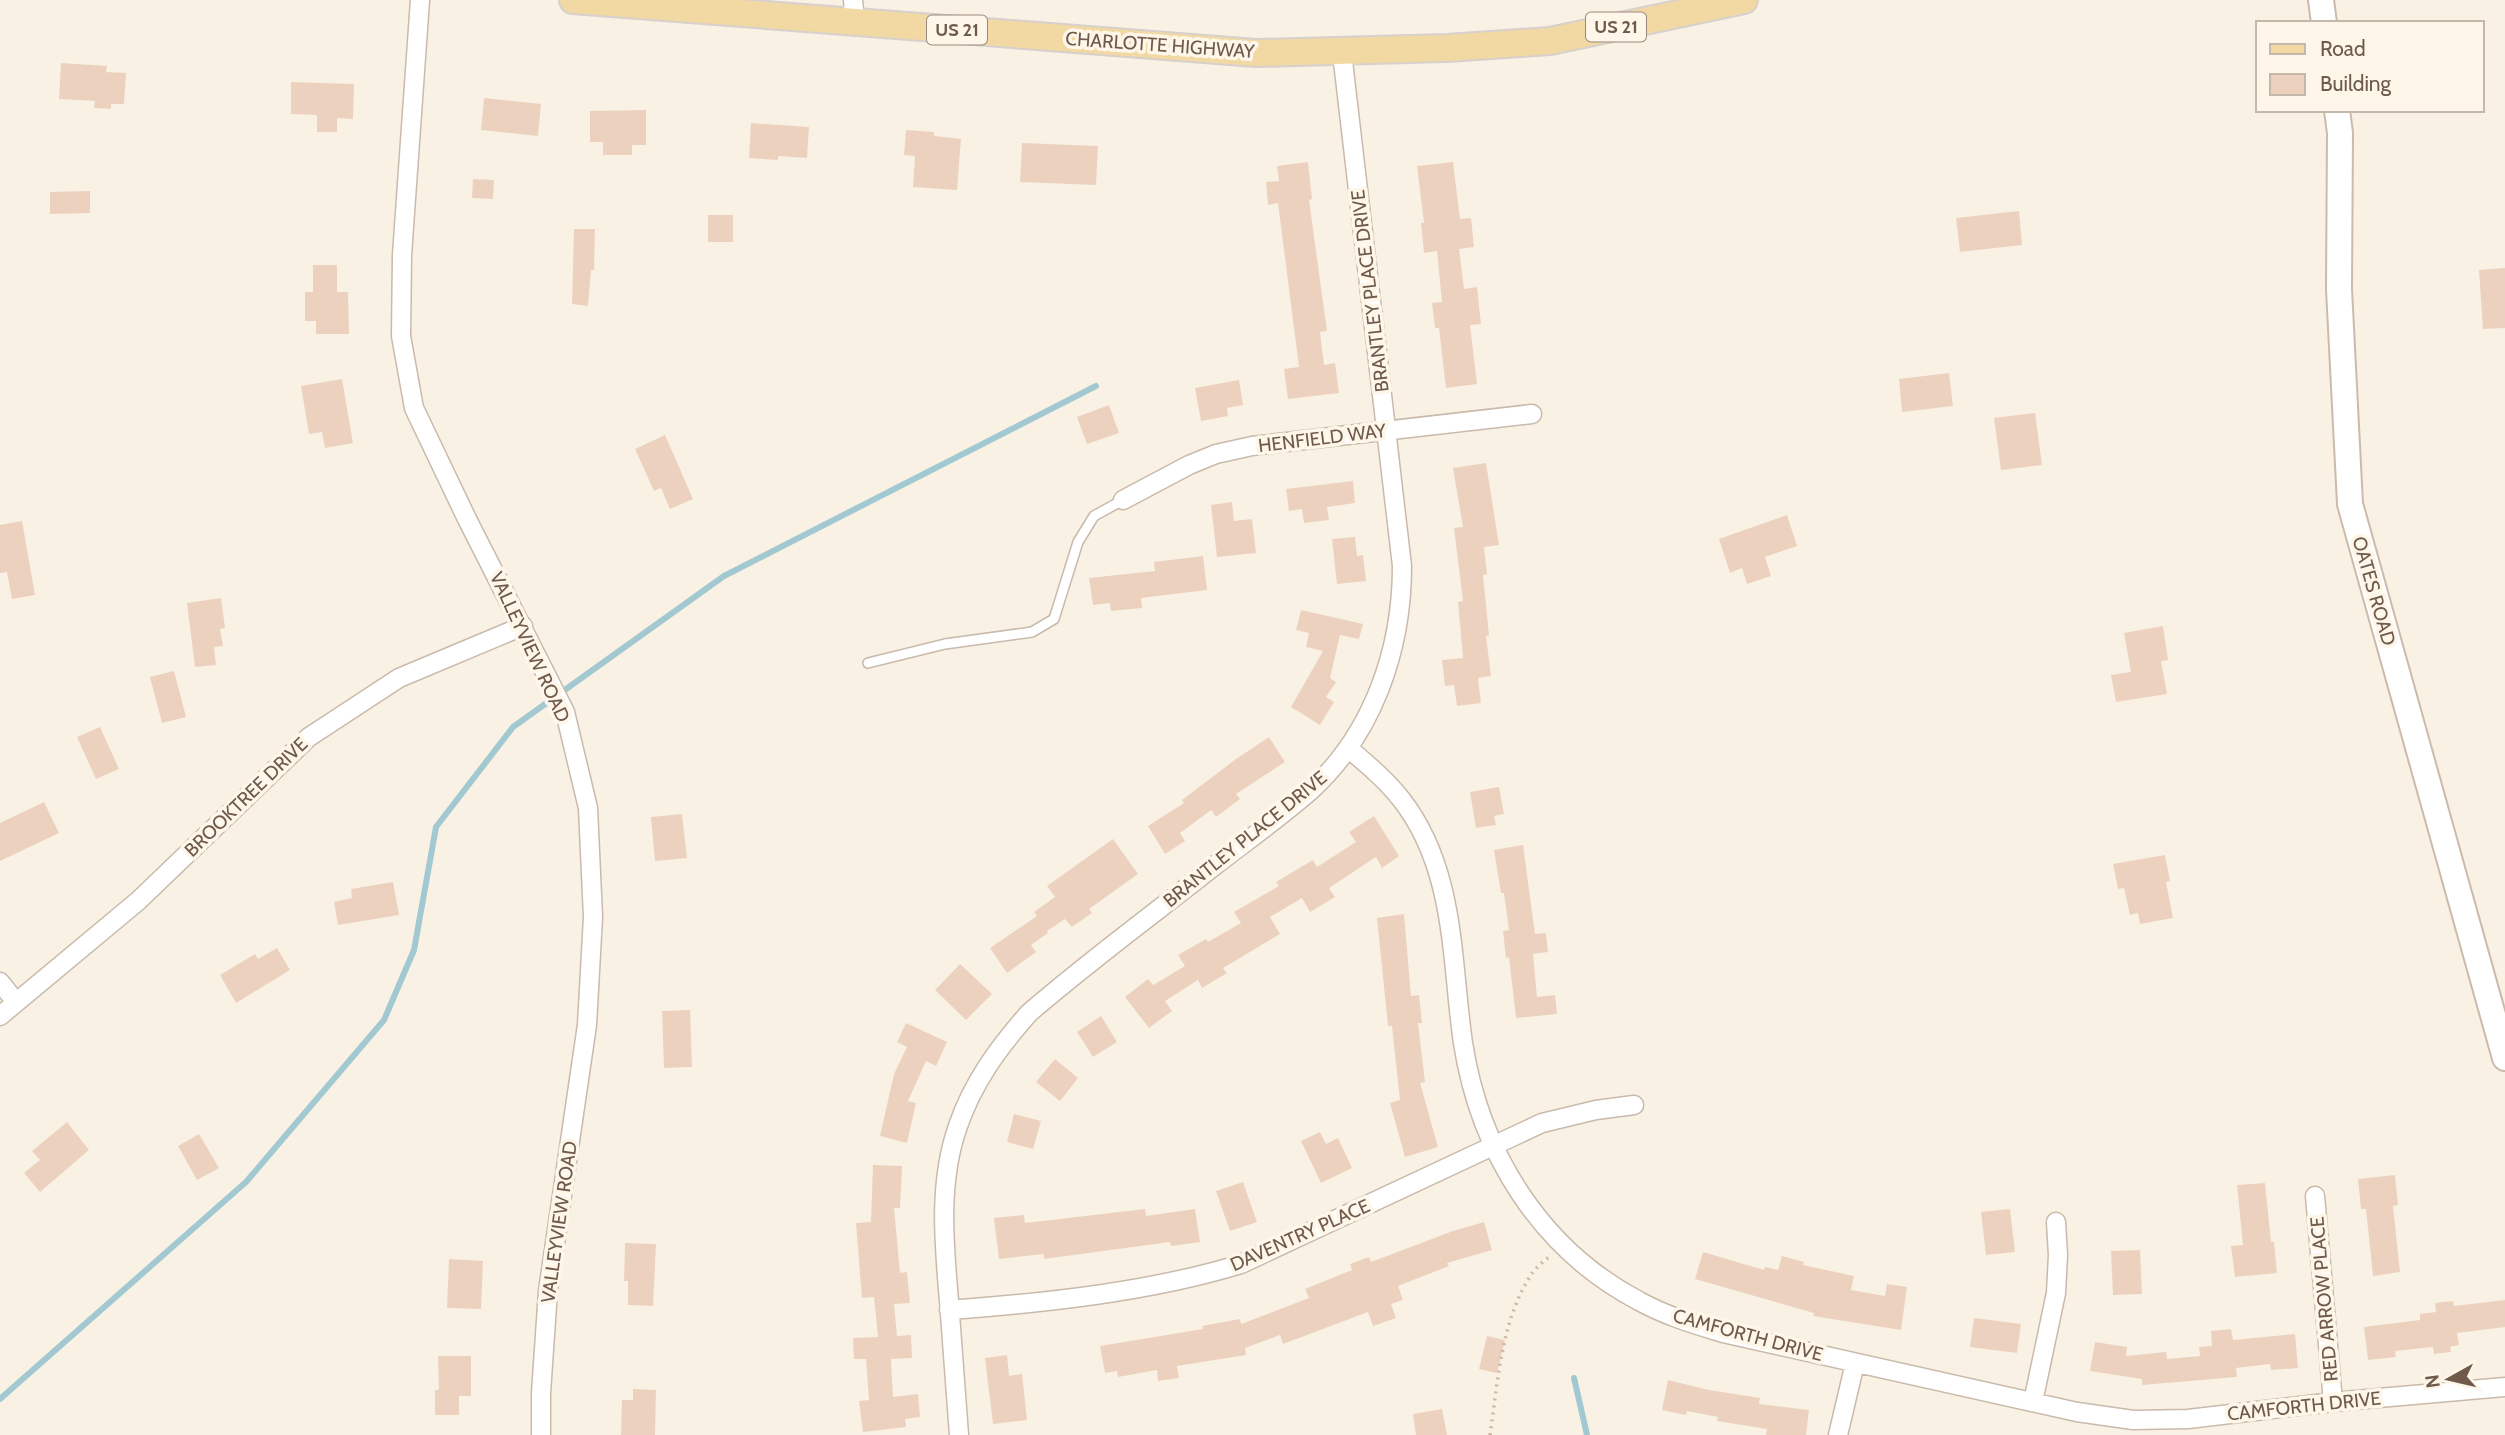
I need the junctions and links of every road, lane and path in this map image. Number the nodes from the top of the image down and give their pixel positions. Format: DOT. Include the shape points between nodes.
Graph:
graph roads {
  1 [pos="420,0"];
  2 [pos="573,0"];
  3 [pos="1744,0"];
  4 [pos="2321,0"];
  5 [pos="854,11"];
  6 [pos="2325,21"];
  7 [pos="1342,52"];
  8 [pos="2337,112"];
  9 [pos="1532,414"];
  10 [pos="1386,430"];
  11 [pos="1124,500"];
  12 [pos="523,626"];
  13 [pos="869,663"];
  14 [pos="1348,748"];
  15 [pos="0,982"];
  16 [pos="16,1002"];
  17 [pos="0,1016"];
  18 [pos="2505,1058"];
  19 [pos="1634,1105"];
  20 [pos="1493,1147"];
  21 [pos="2315,1196"];
  22 [pos="2056,1222"];
  23 [pos="1562,1244"];
  24 [pos="949,1310"];
  25 [pos="1855,1363"];
  26 [pos="2505,1387"];
  27 [pos="2033,1402"];
  28 [pos="2333,1402"];
  29 [pos="541,1435"];
  30 [pos="959,1435"];
  31 [pos="1490,1435"];
  32 [pos="1839,1435"];
  1 -- 12 [label="street, VALLEYVIEW ROAD" via="402,255 401,336 414,408"];
  2 -- 5 [label="main road, CHARLOTTE HIGHWAY / US 21"];
  3 -- 7 [label="main road, CHARLOTTE HIGHWAY / US 21" via="1550,40"];
  4 -- 6 [label="street"];
  5 -- 7 [label="main road, CHARLOTTE HIGHWAY / US 21" via="1256,53"];
  7 -- 10 [label="street, BRANTLEY PLACE DRIVE"];
  8 -- 18 [label="street, OATES ROAD" via="2339,289 2350,504"];
  9 -- 10 [label="street, HENFIELD WAY"];
  10 -- 11 [label="street, HENFIELD WAY" via="1216,454"];
  10 -- 14 [label="street, BRANTLEY PLACE DRIVE" via="1402,566 1397,635 1383,683"];
  11 -- 13 [label="lane" via="1094,516 1078,542 1054,619 1032,632 945,644"];
  12 -- 16 [label="street, BROOKTREE DRIVE" via="399,678 309,737 138,901"];
  12 -- 29 [label="street, VALLEYVIEW ROAD" via="565,712 588,808 593,917 587,1025 548,1291"];
  14 -- 20 [label="street, CAMFORTH DRIVE" via="1402,800 1440,874 1464,1045"];
  14 -- 24 [label="street, BRANTLEY PLACE DRIVE" via="1310,791 1054,991 1004,1040 983,1071 958,1126 945,1186"];
  15 -- 16 [label="street"];
  16 -- 17 [label="street, BROOKTREE DRIVE"];
  19 -- 20 [label="street, DAVENTRY PLACE" via="1542,1123"];
  20 -- 23 [label="street, CAMFORTH DRIVE" via="1517,1191"];
  20 -- 24 [label="street, DAVENTRY PLACE" via="1241,1264 1204,1275 1039,1303"];
  21 -- 28 [label="street, RED ARROW PLACE"];
  22 -- 27 [label="street" via="2056,1293"];
  23 -- 25 [label="street, CAMFORTH DRIVE" via="1616,1288 1680,1320"];
  23 -- 31 [label="path" via="1532,1273 1513,1307"];
  24 -- 30 [label="street, BRANTLEY PLACE DRIVE"];
  25 -- 27 [label="street, CAMFORTH DRIVE"];
  25 -- 32 [label="street"];
  26 -- 28 [label="street, CAMFORTH DRIVE"];
  27 -- 28 [label="street, CAMFORTH DRIVE" via="2133,1420 2188,1419"];
}
